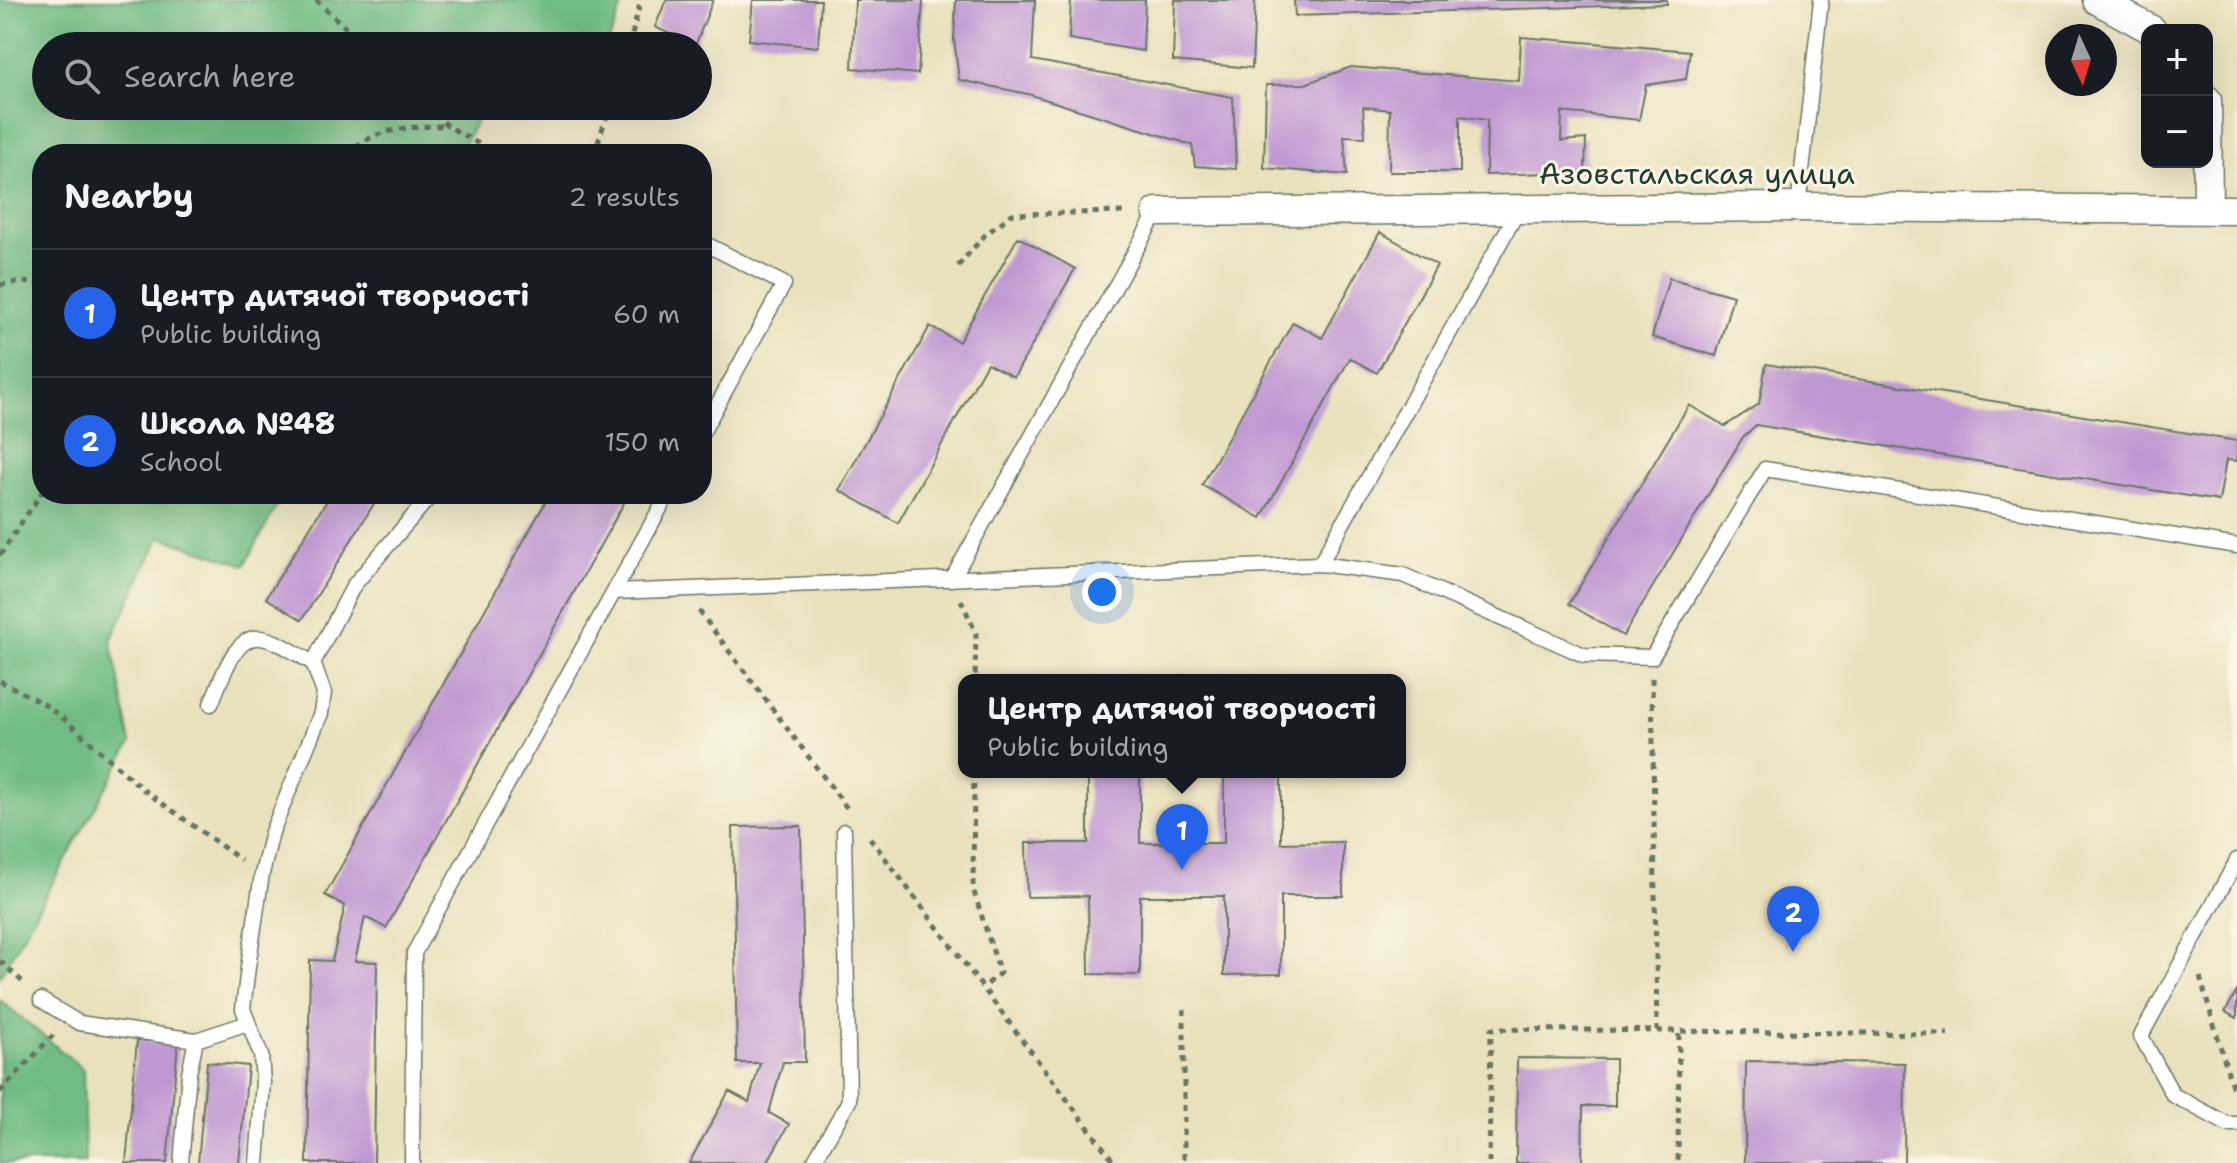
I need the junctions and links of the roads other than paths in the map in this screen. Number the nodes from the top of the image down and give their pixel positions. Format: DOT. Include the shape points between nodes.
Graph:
graph roads {
  1 [pos="1821,0"];
  2 [pos="2097,0"];
  3 [pos="2141,24"];
  4 [pos="2208,168"];
  5 [pos="1798,207"];
  6 [pos="1519,208"];
  7 [pos="2208,209"];
  8 [pos="2237,210"];
  9 [pos="1157,212"];
  10 [pos="712,247"];
  11 [pos="712,415"];
  12 [pos="423,504"];
  13 [pos="662,504"];
  14 [pos="2237,536"];
  15 [pos="2237,546"];
  16 [pos="1320,564"];
  17 [pos="952,579"];
  18 [pos="614,592"];
  19 [pos="313,663"];
  20 [pos="211,704"];
  21 [pos="844,831"];
  22 [pos="2237,860"];
  23 [pos="41,1000"];
  24 [pos="248,1023"];
  25 [pos="196,1040"];
  26 [pos="2237,1124"];
  27 [pos="181,1163"];
  28 [pos="257,1163"];
  29 [pos="412,1163"];
  30 [pos="813,1163"];
  1 -- 5 [label="lane"];
  2 -- 3 [label="street"];
  4 -- 7 [label="street"];
  5 -- 6 [label="street, Азовстальская улица"];
  5 -- 7 [label="street, Азовстальская улица"];
  6 -- 9 [label="street, Азовстальская улица"];
  6 -- 16 [label="lane"];
  7 -- 8 [label="street, Азовстальская улица"];
  9 -- 17 [label="lane"];
  10 -- 11 [label="lane" via="784,284"];
  12 -- 19 [label="lane" via="354,585"];
  13 -- 18 [label="lane"];
  14 -- 15 [label="lane"];
  15 -- 16 [label="lane" via="1765,469 1652,657 1584,655 1403,575"];
  16 -- 17 [label="lane"];
  17 -- 18 [label="lane"];
  18 -- 29 [label="lane" via="414,953"];
  19 -- 20 [label="lane" via="263,638 249,638 238,646"];
  19 -- 24 [label="lane" via="324,693 321,713 272,832 262,874 243,1009"];
  21 -- 30 [label="lane" via="849,1101"];
  22 -- 26 [label="lane" via="2141,1036 2173,1095 2227,1124"];
  23 -- 25 [label="lane" via="79,1023"];
  24 -- 25 [label="lane"];
  24 -- 28 [label="lane" via="261,1055 263,1082"];
  25 -- 27 [label="lane"];
}
